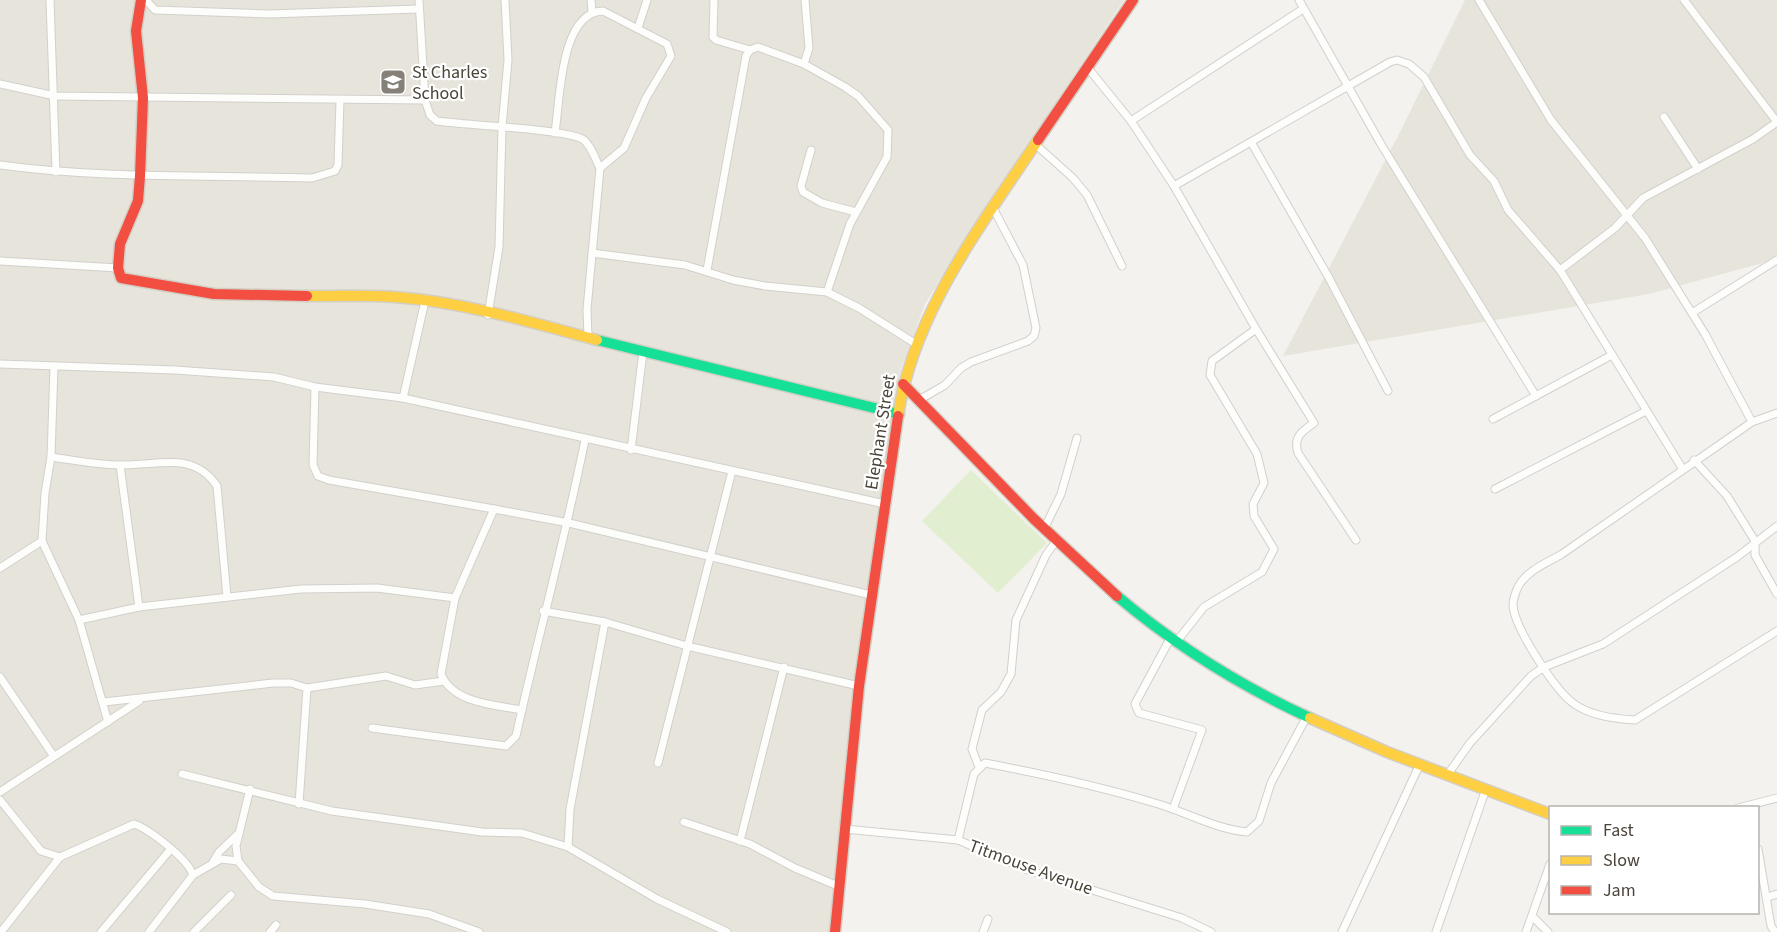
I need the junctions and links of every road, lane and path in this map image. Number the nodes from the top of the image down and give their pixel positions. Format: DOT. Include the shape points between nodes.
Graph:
graph roads {
  1 [pos="50,0"];
  2 [pos="141,0"];
  3 [pos="146,0"];
  4 [pos="419,0"];
  5 [pos="506,0"];
  6 [pos="591,0"];
  7 [pos="647,0"];
  8 [pos="714,0"];
  9 [pos="805,0"];
  10 [pos="1133,0"];
  11 [pos="1299,0"];
  12 [pos="1479,0"];
  13 [pos="1684,0"];
  14 [pos="419,9"];
  15 [pos="1303,9"];
  16 [pos="592,11"];
  17 [pos="638,28"];
  18 [pos="750,50"];
  19 [pos="804,64"];
  20 [pos="1088,68"];
  21 [pos="0,84"];
  22 [pos="1347,84"];
  23 [pos="55,96"];
  24 [pos="143,98"];
  25 [pos="340,100"];
  26 [pos="425,100"];
  27 [pos="1664,117"];
  28 [pos="1131,121"];
  29 [pos="502,127"];
  30 [pos="555,133"];
  31 [pos="1251,142"];
  32 [pos="1035,144"];
  33 [pos="811,150"];
  34 [pos="0,165"];
  35 [pos="600,168"];
  36 [pos="1698,169"];
  37 [pos="56,172"];
  38 [pos="140,176"];
  39 [pos="1174,186"];
  40 [pos="993,208"];
  41 [pos="856,212"];
  42 [pos="1628,216"];
  43 [pos="592,253"];
  44 [pos="1777,260"];
  45 [pos="0,261"];
  46 [pos="1122,266"];
  47 [pos="118,268"];
  48 [pos="707,270"];
  49 [pos="1560,270"];
  50 [pos="826,292"];
  51 [pos="425,301"];
  52 [pos="1692,314"];
  53 [pos="488,315"];
  54 [pos="1256,329"];
  55 [pos="588,337"];
  56 [pos="916,344"];
  57 [pos="643,352"];
  58 [pos="1612,354"];
  59 [pos="0,364"];
  60 [pos="54,367"];
  61 [pos="903,384"];
  62 [pos="315,387"];
  63 [pos="1388,391"];
  64 [pos="1536,396"];
  65 [pos="403,398"];
  66 [pos="919,400"];
  67 [pos="1646,411"];
  68 [pos="1777,413"];
  69 [pos="899,414"];
  70 [pos="1493,419"];
  71 [pos="1752,422"];
  72 [pos="1077,438"];
  73 [pos="585,440"];
  74 [pos="631,450"];
  75 [pos="51,457"];
  76 [pos="1694,460"];
  77 [pos="120,465"];
  78 [pos="1682,468"];
  79 [pos="732,471"];
  80 [pos="1495,489"];
  81 [pos="885,504"];
  82 [pos="494,509"];
  83 [pos="569,523"];
  84 [pos="1777,525"];
  85 [pos="1044,529"];
  86 [pos="1356,540"];
  87 [pos="42,541"];
  88 [pos="1056,541"];
  89 [pos="1755,541"];
  90 [pos="711,558"];
  91 [pos="0,568"];
  92 [pos="1777,594"];
  93 [pos="871,595"];
  94 [pos="227,597"];
  95 [pos="454,598"];
  96 [pos="139,607"];
  97 [pos="543,611"];
  98 [pos="79,620"];
  99 [pos="605,622"];
  100 [pos="1777,631"];
  101 [pos="1174,639"];
  102 [pos="687,646"];
  103 [pos="784,667"];
  104 [pos="1544,667"];
  105 [pos="0,677"];
  106 [pos="444,681"];
  107 [pos="859,686"];
  108 [pos="307,688"];
  109 [pos="141,700"];
  110 [pos="104,702"];
  111 [pos="522,710"];
  112 [pos="1306,718"];
  113 [pos="108,722"];
  114 [pos="372,728"];
  115 [pos="53,755"];
  116 [pos="658,763"];
  117 [pos="1419,766"];
  118 [pos="979,767"];
  119 [pos="182,774"];
  120 [pos="1448,774"];
  121 [pos="250,789"];
  122 [pos="1486,789"];
  123 [pos="0,792"];
  124 [pos="1777,798"];
  125 [pos="0,800"];
  126 [pos="299,804"];
  127 [pos="1749,806"];
  128 [pos="1173,809"];
  129 [pos="1549,813"];
  130 [pos="684,822"];
  131 [pos="845,829"];
  132 [pos="238,833"];
  133 [pos="740,840"];
  134 [pos="958,840"];
  135 [pos="568,847"];
  136 [pos="170,850"];
  137 [pos="1759,854"];
  138 [pos="60,858"];
  139 [pos="238,861"];
  140 [pos="213,862"];
  141 [pos="1549,870"];
  142 [pos="193,875"];
  143 [pos="838,886"];
  144 [pos="1777,894"];
  145 [pos="231,895"];
  146 [pos="1767,897"];
  147 [pos="1533,918"];
  148 [pos="988,919"];
  149 [pos="276,925"];
  150 [pos="1,932"];
  151 [pos="101,932"];
  152 [pos="148,932"];
  153 [pos="194,932"];
  154 [pos="270,932"];
  155 [pos="478,932"];
  156 [pos="727,932"];
  157 [pos="834,932"];
  158 [pos="983,932"];
  159 [pos="1211,932"];
  160 [pos="1342,932"];
  161 [pos="1436,932"];
  162 [pos="1526,932"];
  163 [pos="1548,932"];
  164 [pos="1775,932"];
  1 -- 23 [label="street"];
  2 -- 24 [label="street" via="136,31"];
  3 -- 14 [label="street" via="155,10 198,14"];
  4 -- 14 [label="street"];
  5 -- 29 [label="street" via="508,60"];
  6 -- 16 [label="street"];
  7 -- 17 [label="street"];
  8 -- 18 [label="street" via="713,37"];
  9 -- 19 [label="street" via="809,41"];
  10 -- 20 [label="street, Elephant Street"];
  11 -- 15 [label="street"];
  12 -- 42 [label="street" via="1551,120"];
  13 -- 36 [label="street" via="1777,122"];
  14 -- 26 [label="street"];
  15 -- 22 [label="street"];
  15 -- 28 [label="street"];
  16 -- 17 [label="street" via="603,11"];
  16 -- 30 [label="street" via="576,26 567,47"];
  17 -- 35 [label="street" via="667,44 671,56 646,98 624,148"];
  18 -- 19 [label="street" via="758,47"];
  18 -- 48 [label="street"];
  19 -- 41 [label="street" via="858,96 888,130 886,158"];
  20 -- 28 [label="street"];
  20 -- 32 [label="street, Elephant Street"];
  21 -- 23 [label="street"];
  22 -- 31 [label="street"];
  22 -- 49 [label="street" via="1397,60 1418,70 1470,154 1494,181 1508,210"];
  22 -- 64 [label="street"];
  23 -- 24 [label="street"];
  23 -- 37 [label="street"];
  24 -- 25 [label="street"];
  24 -- 38 [label="street"];
  25 -- 26 [label="street"];
  25 -- 38 [label="street" via="338,165 327,175"];
  26 -- 29 [label="street" via="430,115 437,121"];
  27 -- 36 [label="street"];
  28 -- 39 [label="street"];
  29 -- 30 [label="street"];
  29 -- 53 [label="street" via="499,247"];
  30 -- 35 [label="street" via="582,139"];
  31 -- 39 [label="street"];
  31 -- 63 [label="street"];
  32 -- 40 [label="street, Elephant Street"];
  32 -- 46 [label="street" via="1087,195"];
  33 -- 41 [label="street" via="801,186 803,192 822,203"];
  34 -- 37 [label="street"];
  35 -- 43 [label="street"];
  36 -- 42 [label="street" via="1643,198"];
  37 -- 38 [label="street"];
  38 -- 47 [label="street" via="138,201 120,244"];
  39 -- 54 [label="street"];
  40 -- 56 [label="street, Elephant Street" via="951,271"];
  40 -- 66 [label="street" via="1023,265 1036,328 1034,336 960,368 945,385"];
  41 -- 50 [label="street"];
  42 -- 49 [label="street"];
  42 -- 52 [label="street"];
  43 -- 48 [label="street"];
  43 -- 55 [label="street" via="586,309"];
  44 -- 52 [label="street"];
  45 -- 47 [label="street"];
  47 -- 51 [label="street" via="121,278 214,294"];
  48 -- 50 [label="street" via="765,286"];
  49 -- 58 [label="street"];
  50 -- 56 [label="street"];
  51 -- 53 [label="street"];
  51 -- 65 [label="street"];
  52 -- 71 [label="street"];
  53 -- 55 [label="street"];
  54 -- 86 [label="street" via="1314,423 1300,433 1295,444 1298,453"];
  54 -- 101 [label="street" via="1212,361 1210,375 1257,454 1264,483 1253,504 1254,516 1274,549 1262,572 1204,607"];
  55 -- 57 [label="street"];
  56 -- 61 [label="street, Elephant Street"];
  57 -- 69 [label="street"];
  57 -- 74 [label="street"];
  58 -- 64 [label="street"];
  58 -- 67 [label="street"];
  59 -- 60 [label="street"];
  60 -- 62 [label="street" via="175,369 274,378"];
  60 -- 75 [label="street"];
  61 -- 66 [label="street"];
  61 -- 69 [label="street, Elephant Street"];
  62 -- 65 [label="street"];
  62 -- 82 [label="street" via="313,465 318,476"];
  64 -- 70 [label="street"];
  65 -- 73 [label="street"];
  66 -- 85 [label="street"];
  67 -- 78 [label="street"];
  67 -- 80 [label="street"];
  68 -- 71 [label="street"];
  69 -- 81 [label="street, Elephant Street"];
  71 -- 76 [label="street"];
  72 -- 85 [label="street" via="1061,494"];
  73 -- 74 [label="street"];
  73 -- 83 [label="street"];
  74 -- 79 [label="street"];
  75 -- 77 [label="street"];
  75 -- 87 [label="street"];
  76 -- 78 [label="street"];
  76 -- 89 [label="street" via="1727,496"];
  77 -- 94 [label="street" via="190,464 208,473 217,486"];
  77 -- 96 [label="street"];
  78 -- 104 [label="street" via="1562,554 1529,573 1518,587 1513,604 1516,617"];
  79 -- 81 [label="street"];
  79 -- 90 [label="street"];
  81 -- 93 [label="street, Elephant Street"];
  82 -- 83 [label="street"];
  82 -- 95 [label="street"];
  83 -- 90 [label="street"];
  83 -- 97 [label="street"];
  84 -- 89 [label="street"];
  85 -- 88 [label="street"];
  87 -- 91 [label="street"];
  87 -- 98 [label="street"];
  88 -- 101 [label="street" via="1117,597"];
  88 -- 118 [label="street" via="1016,620 1011,674 982,710 972,749"];
  89 -- 92 [label="street" via="1755,555"];
  89 -- 104 [label="street" via="1737,557 1603,644"];
  90 -- 93 [label="street"];
  90 -- 102 [label="street"];
  93 -- 107 [label="street, Elephant Street"];
  94 -- 95 [label="street" via="301,589 377,588"];
  94 -- 96 [label="street"];
  95 -- 106 [label="street" via="441,674"];
  96 -- 98 [label="street"];
  97 -- 99 [label="street"];
  97 -- 111 [label="street"];
  98 -- 110 [label="street"];
  99 -- 102 [label="street"];
  99 -- 135 [label="street" via="570,809"];
  100 -- 104 [label="street" via="1635,720 1589,713 1572,703"];
  101 -- 112 [label="street" via="1228,676"];
  101 -- 128 [label="street" via="1135,704 1139,713 1202,730"];
  102 -- 103 [label="street"];
  102 -- 116 [label="street"];
  103 -- 107 [label="street"];
  103 -- 133 [label="street"];
  104 -- 120 [label="street" via="1500,710"];
  105 -- 115 [label="street"];
  106 -- 108 [label="street" via="415,685 386,676"];
  106 -- 111 [label="street" via="451,689 479,702"];
  107 -- 131 [label="street, Elephant Street"];
  108 -- 109 [label="street" via="273,683"];
  108 -- 126 [label="street"];
  109 -- 110 [label="street"];
  109 -- 113 [label="street"];
  110 -- 113 [label="street"];
  111 -- 114 [label="street" via="516,736 506,746"];
  112 -- 117 [label="street"];
  112 -- 128 [label="street" via="1271,783 1259,821 1247,832 1233,831"];
  113 -- 115 [label="street"];
  115 -- 123 [label="street"];
  117 -- 120 [label="street"];
  117 -- 160 [label="street"];
  118 -- 128 [label="street" via="985,763 1084,782"];
  118 -- 134 [label="street"];
  119 -- 121 [label="street"];
  120 -- 122 [label="street"];
  121 -- 126 [label="street"];
  121 -- 132 [label="street"];
  122 -- 129 [label="street"];
  122 -- 161 [label="street"];
  124 -- 127 [label="street"];
  125 -- 138 [label="street" via="41,851"];
  126 -- 135 [label="street" via="473,831 512,831"];
  130 -- 133 [label="street"];
  131 -- 134 [label="street, Titmouse Avenue"];
  131 -- 143 [label="street, Elephant Street"];
  132 -- 139 [label="street"];
  132 -- 140 [label="street"];
  133 -- 143 [label="street"];
  134 -- 159 [label="street, Titmouse Avenue" via="1028,870 1182,918"];
  135 -- 156 [label="street" via="657,899"];
  136 -- 138 [label="street" via="134,824"];
  136 -- 142 [label="street"];
  136 -- 151 [label="street"];
  137 -- 146 [label="street"];
  138 -- 150 [label="street"];
  139 -- 140 [label="street" via="225,858"];
  139 -- 155 [label="street" via="258,887 273,897 365,904 429,914"];
  140 -- 142 [label="street"];
  141 -- 147 [label="street"];
  142 -- 152 [label="street"];
  143 -- 157 [label="street, Elephant Street"];
  144 -- 146 [label="street"];
  145 -- 153 [label="street"];
  146 -- 164 [label="street"];
  147 -- 162 [label="street"];
  147 -- 163 [label="street"];
  148 -- 158 [label="street"];
  149 -- 154 [label="street"];
}
